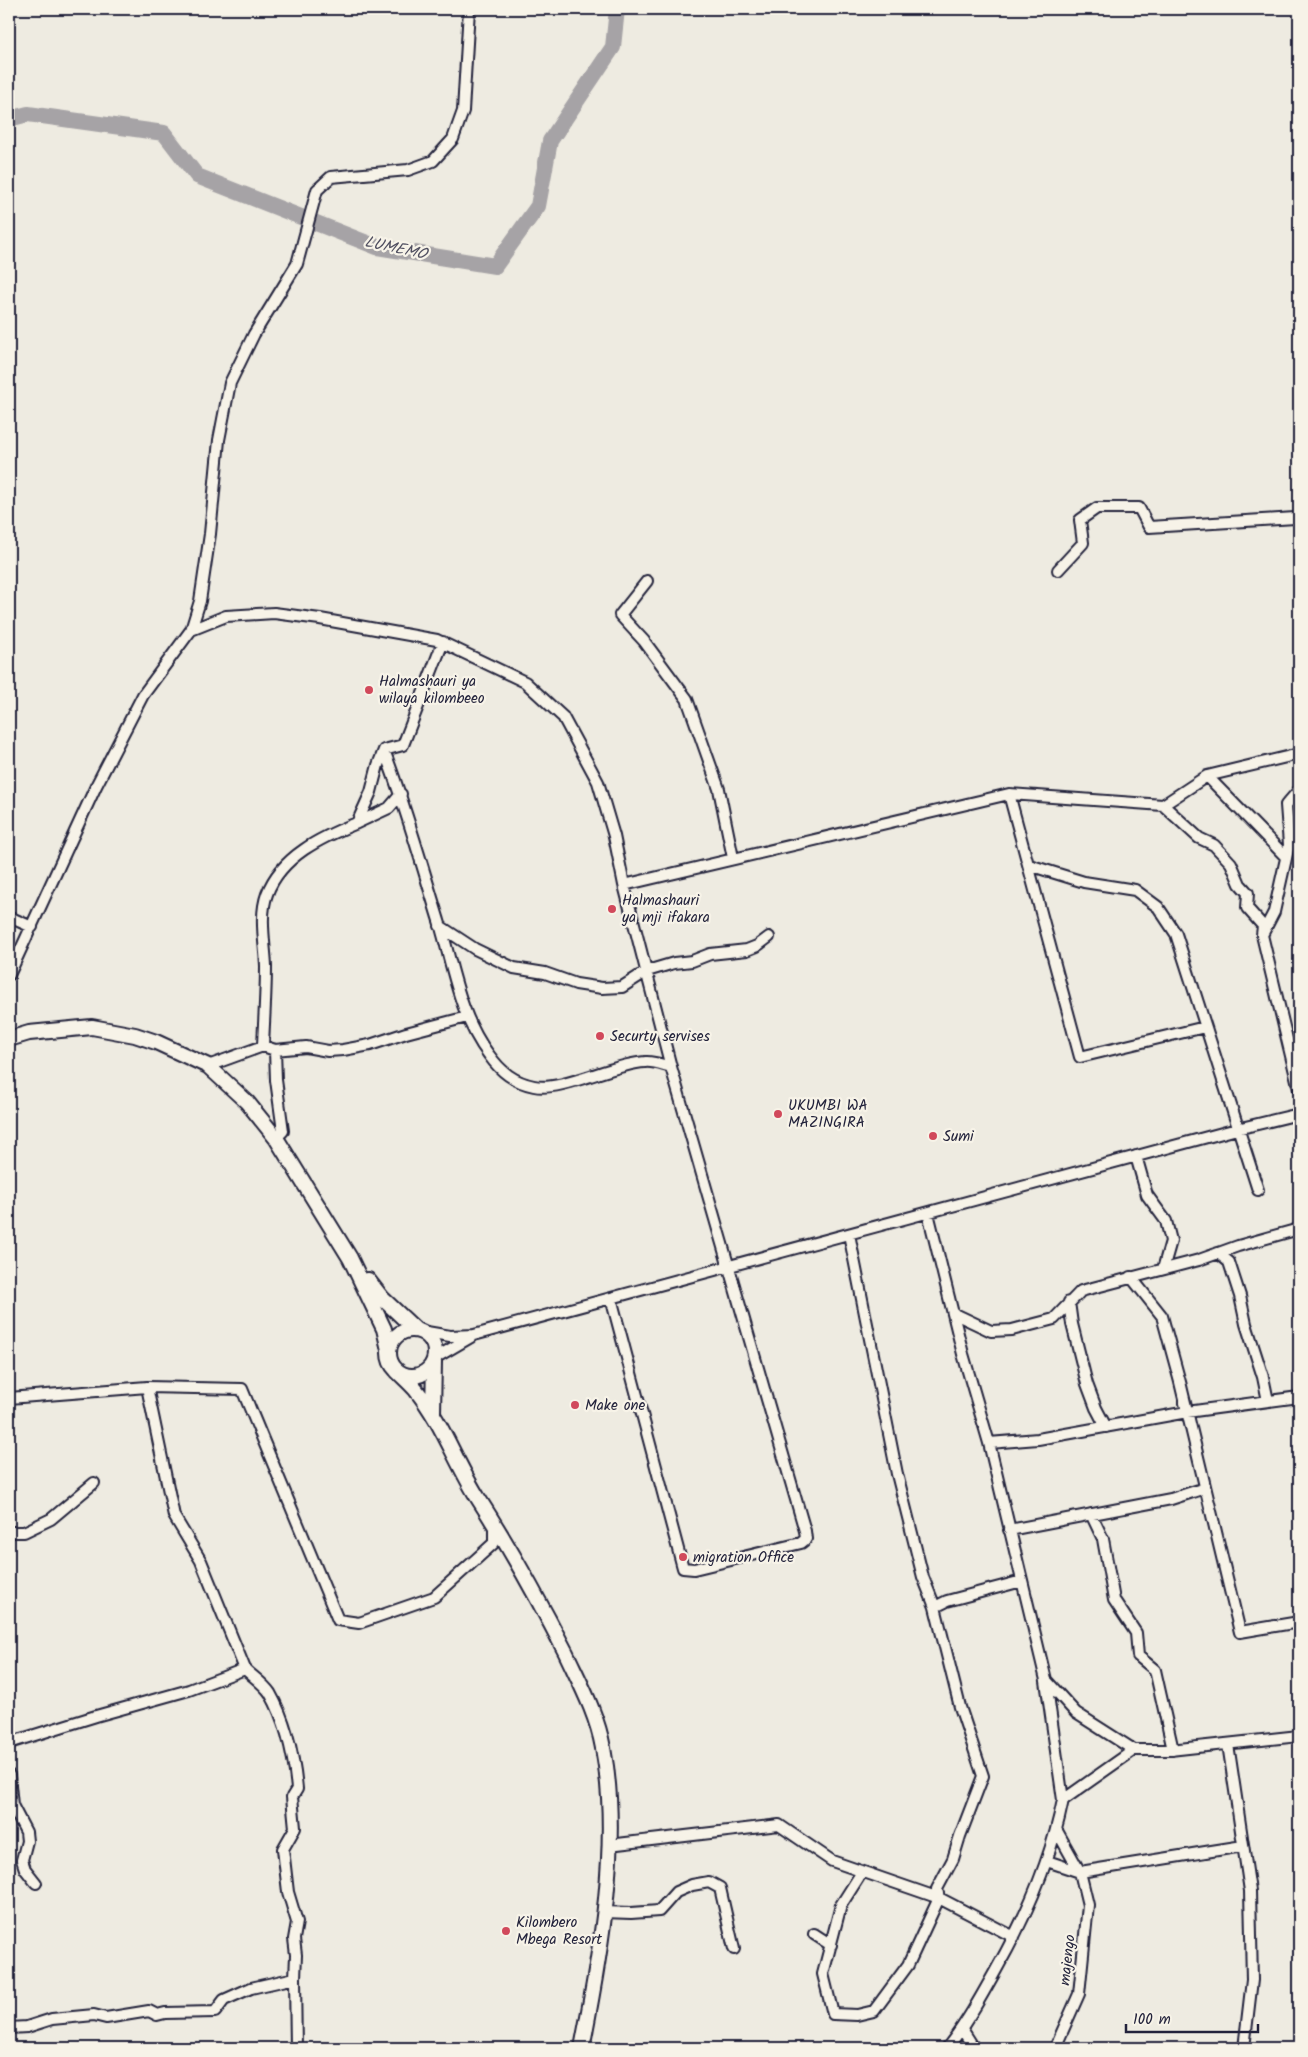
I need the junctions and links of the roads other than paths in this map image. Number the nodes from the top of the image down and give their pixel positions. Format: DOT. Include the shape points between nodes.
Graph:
graph roads {
  1 [pos="468,9"];
  2 [pos="1299,520"];
  3 [pos="1058,570"];
  4 [pos="647,582"];
  5 [pos="191,630"];
  6 [pos="443,642"];
  7 [pos="384,750"];
  8 [pos="1299,754"];
  9 [pos="1207,776"];
  10 [pos="1299,790"];
  11 [pos="401,794"];
  12 [pos="1009,794"];
  13 [pos="1162,805"];
  14 [pos="357,823"];
  15 [pos="1286,857"];
  16 [pos="732,858"];
  17 [pos="1028,866"];
  18 [pos="624,885"];
  19 [pos="9,916"];
  20 [pos="440,926"];
  21 [pos="32,927"];
  22 [pos="1262,935"];
  23 [pos="770,938"];
  24 [pos="647,971"];
  25 [pos="9,975"];
  26 [pos="468,1017"];
  27 [pos="1205,1027"];
  28 [pos="9,1038"];
  29 [pos="263,1046"];
  30 [pos="275,1050"];
  31 [pos="208,1066"];
  32 [pos="671,1067"];
  33 [pos="1299,1089"];
  34 [pos="1299,1114"];
  35 [pos="1237,1128"];
  36 [pos="276,1138"];
  37 [pos="1136,1156"];
  38 [pos="1258,1190"];
  39 [pos="928,1213"];
  40 [pos="1299,1229"];
  41 [pos="849,1234"];
  42 [pos="1218,1253"];
  43 [pos="350,1258"];
  44 [pos="729,1265"];
  45 [pos="1163,1269"];
  46 [pos="1131,1277"];
  47 [pos="611,1298"];
  48 [pos="1069,1302"];
  49 [pos="953,1313"];
  50 [pos="1057,1316"];
  51 [pos="1071,1320"];
  52 [pos="418,1330"];
  53 [pos="474,1335"];
  54 [pos="389,1350"];
  55 [pos="434,1360"];
  56 [pos="397,1371"];
  57 [pos="147,1387"];
  58 [pos="1299,1397"];
  59 [pos="9,1398"];
  60 [pos="1268,1401"];
  61 [pos="1187,1412"];
  62 [pos="433,1415"];
  63 [pos="1106,1427"];
  64 [pos="989,1442"];
  65 [pos="94,1483"];
  66 [pos="1205,1488"];
  67 [pos="1091,1514"];
  68 [pos="494,1524"];
  69 [pos="1010,1530"];
  70 [pos="9,1532"];
  71 [pos="1022,1581"];
  72 [pos="935,1607"];
  73 [pos="1299,1622"];
  74 [pos="245,1669"];
  75 [pos="1046,1680"];
  76 [pos="1299,1736"];
  77 [pos="9,1743"];
  78 [pos="1228,1744"];
  79 [pos="1134,1750"];
  80 [pos="1173,1750"];
  81 [pos="9,1775"];
  82 [pos="1063,1800"];
  83 [pos="1057,1831"];
  84 [pos="609,1845"];
  85 [pos="1243,1846"];
  86 [pos="1047,1861"];
  87 [pos="862,1872"];
  88 [pos="1080,1872"];
  89 [pos="36,1883"];
  90 [pos="939,1898"];
  91 [pos="604,1912"];
  92 [pos="814,1934"];
  93 [pos="1014,1937"];
  94 [pos="831,1945"];
  95 [pos="734,1949"];
  96 [pos="295,1978"];
  97 [pos="9,2028"];
  98 [pos="962,2029"];
  99 [pos="296,2048"];
  100 [pos="582,2048"];
  101 [pos="947,2048"];
  102 [pos="974,2048"];
  103 [pos="1055,2048"];
  104 [pos="1244,2048"];
  1 -- 5 [label="street" via="463,111 453,139 433,161 408,170 331,176 317,190 297,264 254,334 230,382 219,440 200,601"];
  2 -- 3 [label="street" via="1286,518 1149,527 1139,508 1097,508 1080,520 1083,543"];
  4 -- 16 [label="street" via="620,616 644,641 687,699 719,789"];
  5 -- 6 [label="street" via="226,616 274,613"];
  5 -- 21 [label="street" via="142,694"];
  6 -- 7 [label="street" via="403,745"];
  6 -- 18 [label="street" via="525,682 564,717 598,782"];
  7 -- 11 [label="street"];
  7 -- 14 [label="street"];
  8 -- 9 [label="street"];
  9 -- 13 [label="street"];
  9 -- 15 [label="street"];
  10 -- 15 [label="street" via="1286,805 1289,845"];
  11 -- 14 [label="street" via="389,808"];
  11 -- 20 [label="street"];
  12 -- 13 [label="street"];
  12 -- 16 [label="street"];
  12 -- 17 [label="street"];
  13 -- 22 [label="street" via="1231,863 1240,884 1248,893 1247,908 1263,926"];
  14 -- 29 [label="street" via="313,843 279,871 266,895"];
  15 -- 22 [label="street" via="1274,912"];
  16 -- 18 [label="street"];
  17 -- 27 [label="street" via="1084,882 1135,890 1158,907 1176,934"];
  17 -- 27 [label="street" via="1080,1057"];
  18 -- 24 [label="street"];
  19 -- 21 [label="street"];
  20 -- 24 [label="street" via="456,938 514,968 545,973 576,984 622,987"];
  20 -- 26 [label="street"];
  21 -- 25 [label="street"];
  22 -- 33 [label="street"];
  23 -- 24 [label="street" via="747,950 710,954"];
  24 -- 32 [label="street"];
  26 -- 30 [label="street" via="343,1050 306,1047"];
  26 -- 32 [label="street" via="488,1054 502,1070 514,1081 536,1087 554,1086 625,1064 647,1062"];
  27 -- 35 [label="street"];
  28 -- 31 [label="main road" via="92,1027 142,1038"];
  29 -- 30 [label="street"];
  29 -- 31 [label="street"];
  30 -- 36 [label="street" via="282,1131"];
  31 -- 36 [label="main road" via="247,1102"];
  32 -- 44 [label="street"];
  34 -- 35 [label="street"];
  35 -- 37 [label="street"];
  35 -- 38 [label="street"];
  36 -- 43 [label="main road"];
  37 -- 39 [label="street"];
  37 -- 45 [label="street" via="1147,1195 1166,1222 1171,1241"];
  39 -- 41 [label="street"];
  39 -- 49 [label="street"];
  40 -- 42 [label="street"];
  41 -- 44 [label="street"];
  41 -- 72 [label="street" via="897,1474 923,1577"];
  42 -- 45 [label="street"];
  42 -- 60 [label="street" via="1229,1262"];
  43 -- 52 [label="main road" via="382,1298"];
  43 -- 54 [label="main road" via="384,1329"];
  44 -- 47 [label="street"];
  44 -- 47 [label="street" via="805,1531 806,1539 801,1543 694,1569 683,1568"];
  45 -- 46 [label="street"];
  46 -- 48 [label="street" via="1081,1291"];
  46 -- 61 [label="street" via="1162,1316"];
  47 -- 53 [label="street"];
  48 -- 50 [label="street"];
  48 -- 51 [label="street"];
  49 -- 50 [label="street" via="991,1332 1012,1330"];
  49 -- 64 [label="street"];
  50 -- 51 [label="street"];
  51 -- 63 [label="street" via="1087,1384"];
  52 -- 53 [label="street" via="450,1336"];
  52 -- 54 [label="main road" via="405,1330 396,1336"];
  52 -- 55 [label="main road" via="426,1334 434,1345"];
  53 -- 55 [label="street"];
  54 -- 56 [label="main road"];
  55 -- 56 [label="main road" via="428,1370 416,1376 406,1376"];
  55 -- 62 [label="main road"];
  56 -- 62 [label="main road" via="416,1389"];
  57 -- 59 [label="street"];
  57 -- 68 [label="street" via="242,1389 338,1620 359,1623 434,1597 494,1543"];
  57 -- 74 [label="street" via="174,1516 201,1561"];
  58 -- 60 [label="street"];
  60 -- 61 [label="street"];
  61 -- 63 [label="street"];
  61 -- 66 [label="street"];
  62 -- 68 [label="main road"];
  63 -- 64 [label="street" via="1038,1439"];
  64 -- 69 [label="street"];
  65 -- 70 [label="street" via="51,1519 24,1532"];
  66 -- 67 [label="street" via="1171,1499"];
  66 -- 73 [label="street" via="1240,1632"];
  67 -- 69 [label="street"];
  67 -- 80 [label="street" via="1103,1539 1114,1600 1136,1633 1138,1656 1155,1670"];
  68 -- 84 [label="main road" via="551,1623 586,1694 603,1746"];
  69 -- 71 [label="street"];
  71 -- 72 [label="street"];
  71 -- 75 [label="street"];
  72 -- 90 [label="street" via="960,1707 983,1776 953,1859 937,1889"];
  74 -- 77 [label="street" via="189,1690"];
  74 -- 96 [label="street" via="269,1692 295,1767 297,1789 292,1797 295,1828 283,1849 288,1892 297,1922"];
  75 -- 79 [label="street" via="1076,1713"];
  75 -- 82 [label="street"];
  76 -- 78 [label="street"];
  78 -- 80 [label="street"];
  78 -- 85 [label="street"];
  79 -- 80 [label="street"];
  79 -- 82 [label="street"];
  81 -- 89 [label="street" via="12,1805 26,1832 22,1860 25,1870"];
  82 -- 83 [label="street"];
  83 -- 86 [label="street"];
  83 -- 88 [label="street, majengo"];
  84 -- 87 [label="street" via="780,1826 832,1860"];
  84 -- 91 [label="main road"];
  85 -- 88 [label="street"];
  85 -- 104 [label="street" via="1250,1891 1252,1980"];
  86 -- 88 [label="street"];
  86 -- 93 [label="street"];
  87 -- 90 [label="street"];
  87 -- 94 [label="street" via="842,1905"];
  88 -- 103 [label="street, majengo" via="1088,1905 1079,1994"];
  90 -- 93 [label="street"];
  90 -- 94 [label="street" via="908,1965 874,2011 857,2015 833,2014 823,1974"];
  91 -- 95 [label="street" via="659,1911 676,1892 709,1882 720,1888"];
  91 -- 100 [label="main road"];
  92 -- 94 [label="street"];
  93 -- 98 [label="street"];
  96 -- 97 [label="street" via="251,1988 224,2000 215,2012 157,2015 149,2011 106,2018 94,2015"];
  96 -- 99 [label="street"];
  98 -- 101 [label="street"];
  98 -- 102 [label="street"];
}
